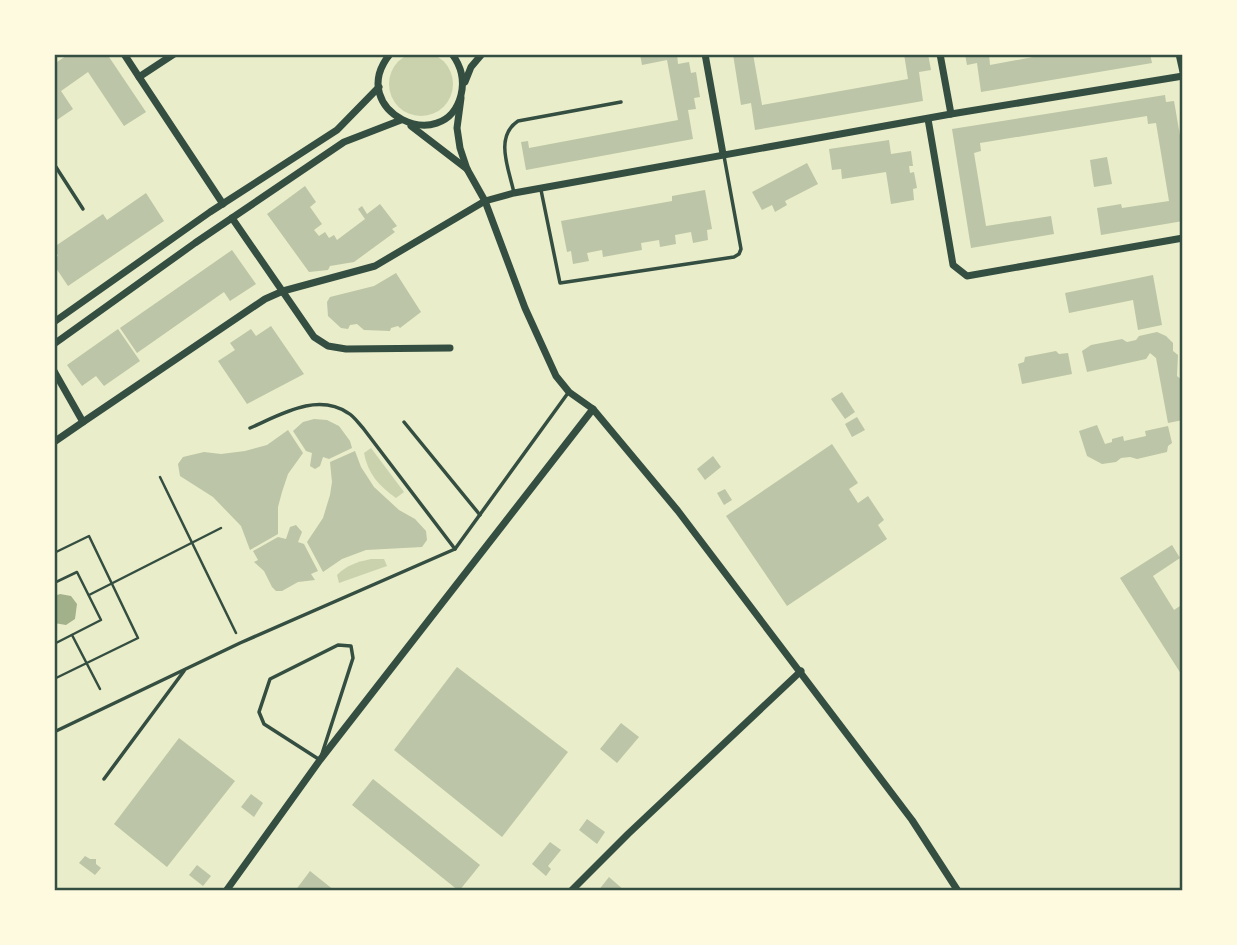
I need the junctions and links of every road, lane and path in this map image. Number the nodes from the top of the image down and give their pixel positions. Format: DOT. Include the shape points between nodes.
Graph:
graph roads {
  1 [pos="124,54"];
  2 [pos="174,54"];
  3 [pos="380,54"];
  4 [pos="390,54"];
  5 [pos="452,54"];
  6 [pos="482,54"];
  7 [pos="705,54"];
  8 [pos="940,54"];
  9 [pos="1179,54"];
  10 [pos="1183,74"];
  11 [pos="139,77"];
  12 [pos="379,84"];
  13 [pos="463,86"];
  14 [pos="461,98"];
  15 [pos="621,102"];
  16 [pos="951,114"];
  17 [pos="928,118"];
  18 [pos="404,122"];
  19 [pos="723,154"];
  20 [pos="54,164"];
  21 [pos="467,169"];
  22 [pos="541,188"];
  23 [pos="514,193"];
  24 [pos="485,201"];
  25 [pos="223,204"];
  26 [pos="83,209"];
  27 [pos="232,218"];
  28 [pos="1183,238"];
  29 [pos="283,291"];
  30 [pos="54,322"];
  31 [pos="54,344"];
  32 [pos="450,348"];
  33 [pos="54,371"];
  34 [pos="569,392"];
  35 [pos="593,409"];
  36 [pos="83,422"];
  37 [pos="404,422"];
  38 [pos="250,428"];
  39 [pos="54,442"];
  40 [pos="160,477"];
  41 [pos="480,515"];
  42 [pos="221,528"];
  43 [pos="192,542"];
  44 [pos="455,549"];
  45 [pos="54,553"];
  46 [pos="54,583"];
  47 [pos="112,584"];
  48 [pos="89,595"];
  49 [pos="72,635"];
  50 [pos="240,643"];
  51 [pos="54,644"];
  52 [pos="87,663"];
  53 [pos="185,670"];
  54 [pos="801,671"];
  55 [pos="54,679"];
  56 [pos="100,689"];
  57 [pos="54,732"];
  58 [pos="320,760"];
  59 [pos="104,779"];
  60 [pos="226,891"];
  61 [pos="572,891"];
  62 [pos="958,891"];
  1 -- 11 [label="street"];
  2 -- 11 [label="street"];
  3 -- 12 [label="street"];
  4 -- 12 [label="street"];
  5 -- 13 [label="street"];
  6 -- 13 [label="street"];
  7 -- 19 [label="street"];
  8 -- 16 [label="street"];
  9 -- 10 [label="street"];
  10 -- 16 [label="street"];
  11 -- 25 [label="street"];
  12 -- 18 [label="street" via="386,106"];
  12 -- 25 [label="street" via="337,130"];
  13 -- 14 [label="street"];
  14 -- 18 [label="street" via="435,123"];
  14 -- 21 [label="street" via="457,128"];
  15 -- 23 [label="lane" via="518,121 510,127 504,144"];
  16 -- 17 [label="street"];
  17 -- 19 [label="street"];
  17 -- 28 [label="street" via="953,265 967,276"];
  18 -- 21 [label="street"];
  18 -- 27 [label="street" via="344,142"];
  19 -- 22 [label="street"];
  19 -- 22 [label="lane" via="741,249 734,257 560,283"];
  20 -- 26 [label="lane"];
  21 -- 24 [label="street"];
  22 -- 23 [label="street"];
  23 -- 24 [label="street"];
  24 -- 29 [label="street" via="375,266"];
  24 -- 34 [label="street" via="524,309 547,360"];
  25 -- 30 [label="street"];
  27 -- 29 [label="street"];
  27 -- 31 [label="street"];
  29 -- 32 [label="street" via="314,337 328,346"];
  29 -- 36 [label="street"];
  33 -- 36 [label="street"];
  34 -- 35 [label="street"];
  34 -- 41 [label="lane"];
  35 -- 54 [label="street"];
  35 -- 58 [label="street"];
  36 -- 39 [label="street"];
  37 -- 41 [label="lane"];
  38 -- 44 [label="lane" via="323,403 348,413"];
  40 -- 43 [label="path"];
  41 -- 44 [label="lane"];
  42 -- 43 [label="path"];
  43 -- 47 [label="path"];
  43 -- 50 [label="path"];
  44 -- 50 [label="lane"];
  45 -- 47 [label="path" via="89,536"];
  46 -- 48 [label="path" via="77,572"];
  47 -- 48 [label="path"];
  47 -- 52 [label="path" via="138,638"];
  48 -- 49 [label="path" via="101,620"];
  49 -- 51 [label="path"];
  49 -- 52 [label="path"];
  50 -- 53 [label="lane"];
  52 -- 55 [label="path"];
  52 -- 56 [label="path"];
  53 -- 57 [label="lane"];
  53 -- 59 [label="lane"];
  54 -- 61 [label="street"];
  54 -- 62 [label="street" via="912,820"];
  58 -- 58 [label="lane" via="264,724 259,712 270,679 338,645 351,646 353,658"];
  58 -- 60 [label="street"];
}
